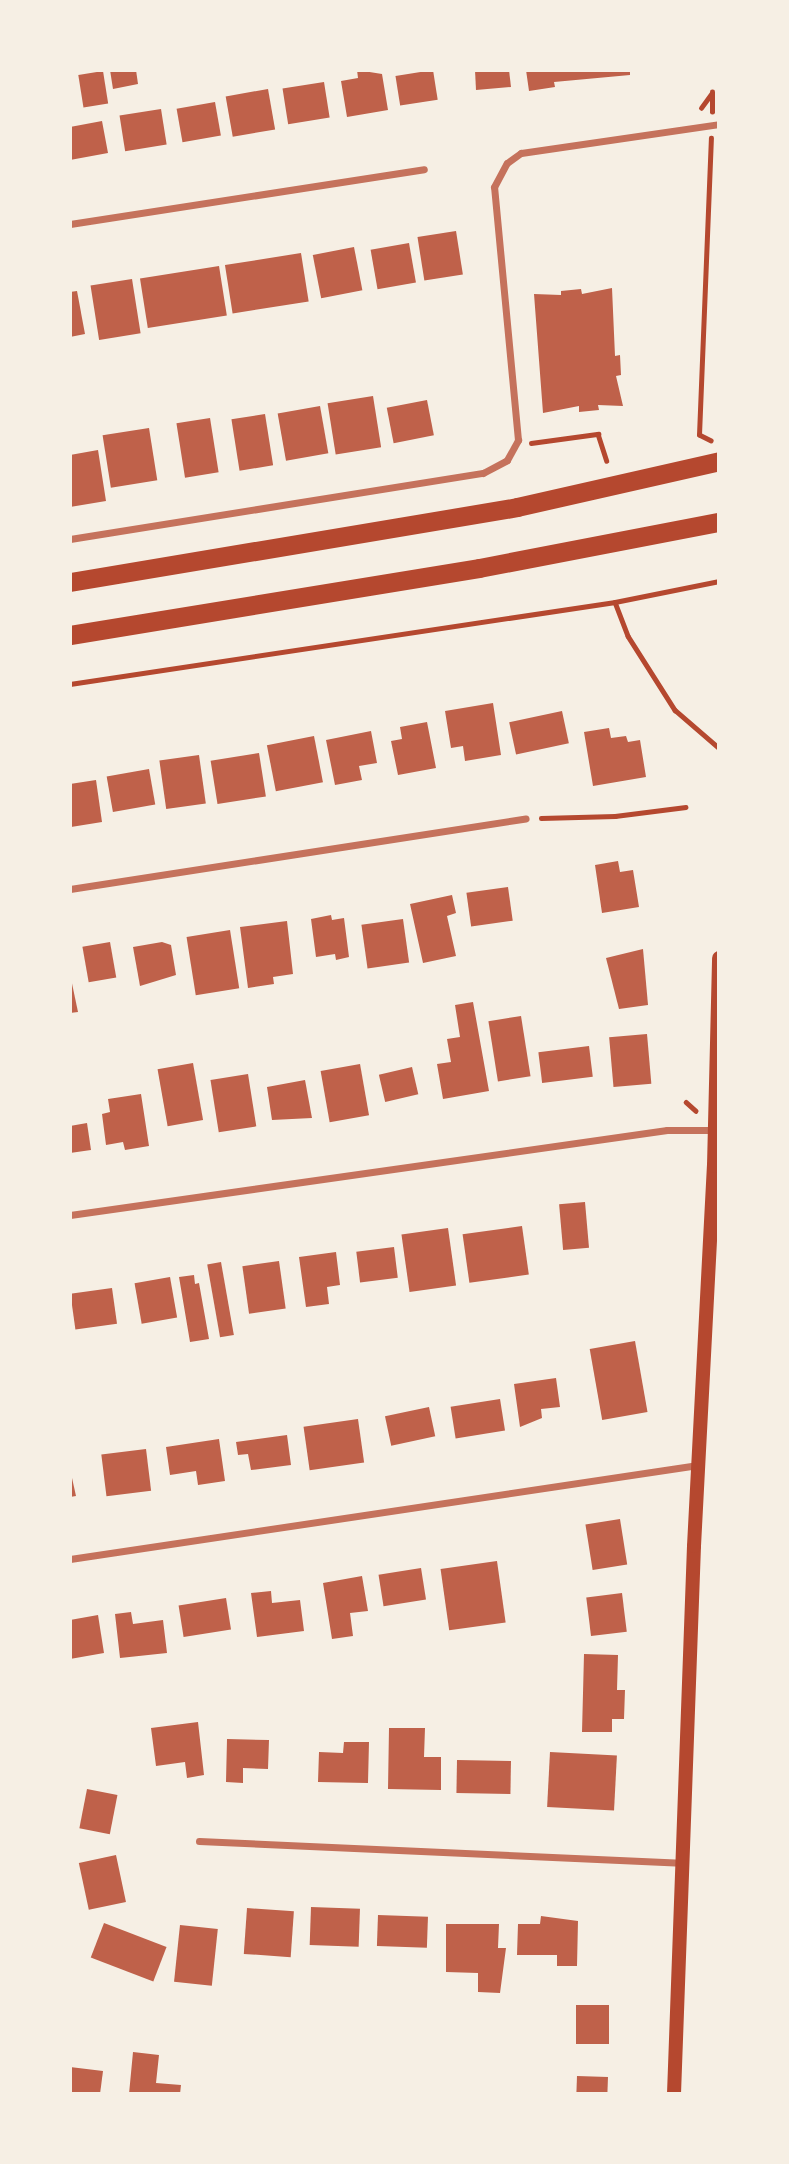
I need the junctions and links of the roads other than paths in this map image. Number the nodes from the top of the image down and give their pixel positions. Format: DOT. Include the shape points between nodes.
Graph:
graph roads {
  1 [pos="719,124"];
  2 [pos="424,169"];
  3 [pos="70,225"];
  4 [pos="719,461"];
  5 [pos="719,522"];
  6 [pos="70,539"];
  7 [pos="70,582"];
  8 [pos="70,635"];
  9 [pos="526,818"];
  10 [pos="70,889"];
  11 [pos="719,958"];
  12 [pos="717,1130"];
  13 [pos="70,1215"];
  14 [pos="698,1465"];
  15 [pos="70,1559"];
  16 [pos="199,1841"];
  17 [pos="681,1863"];
  18 [pos="674,2094"];
  1 -- 6 [label="street" via="521,153 507,163 494,187 518,440 507,460 483,473"];
  2 -- 3 [label="street"];
  4 -- 7 [label="highway" via="517,507"];
  5 -- 8 [label="highway" via="479,568"];
  9 -- 10 [label="street"];
  11 -- 12 [label="main road"];
  12 -- 13 [label="street" via="667,1130"];
  12 -- 14 [label="main road"];
  14 -- 15 [label="street"];
  14 -- 17 [label="main road"];
  16 -- 17 [label="street"];
  17 -- 18 [label="main road"];
}
